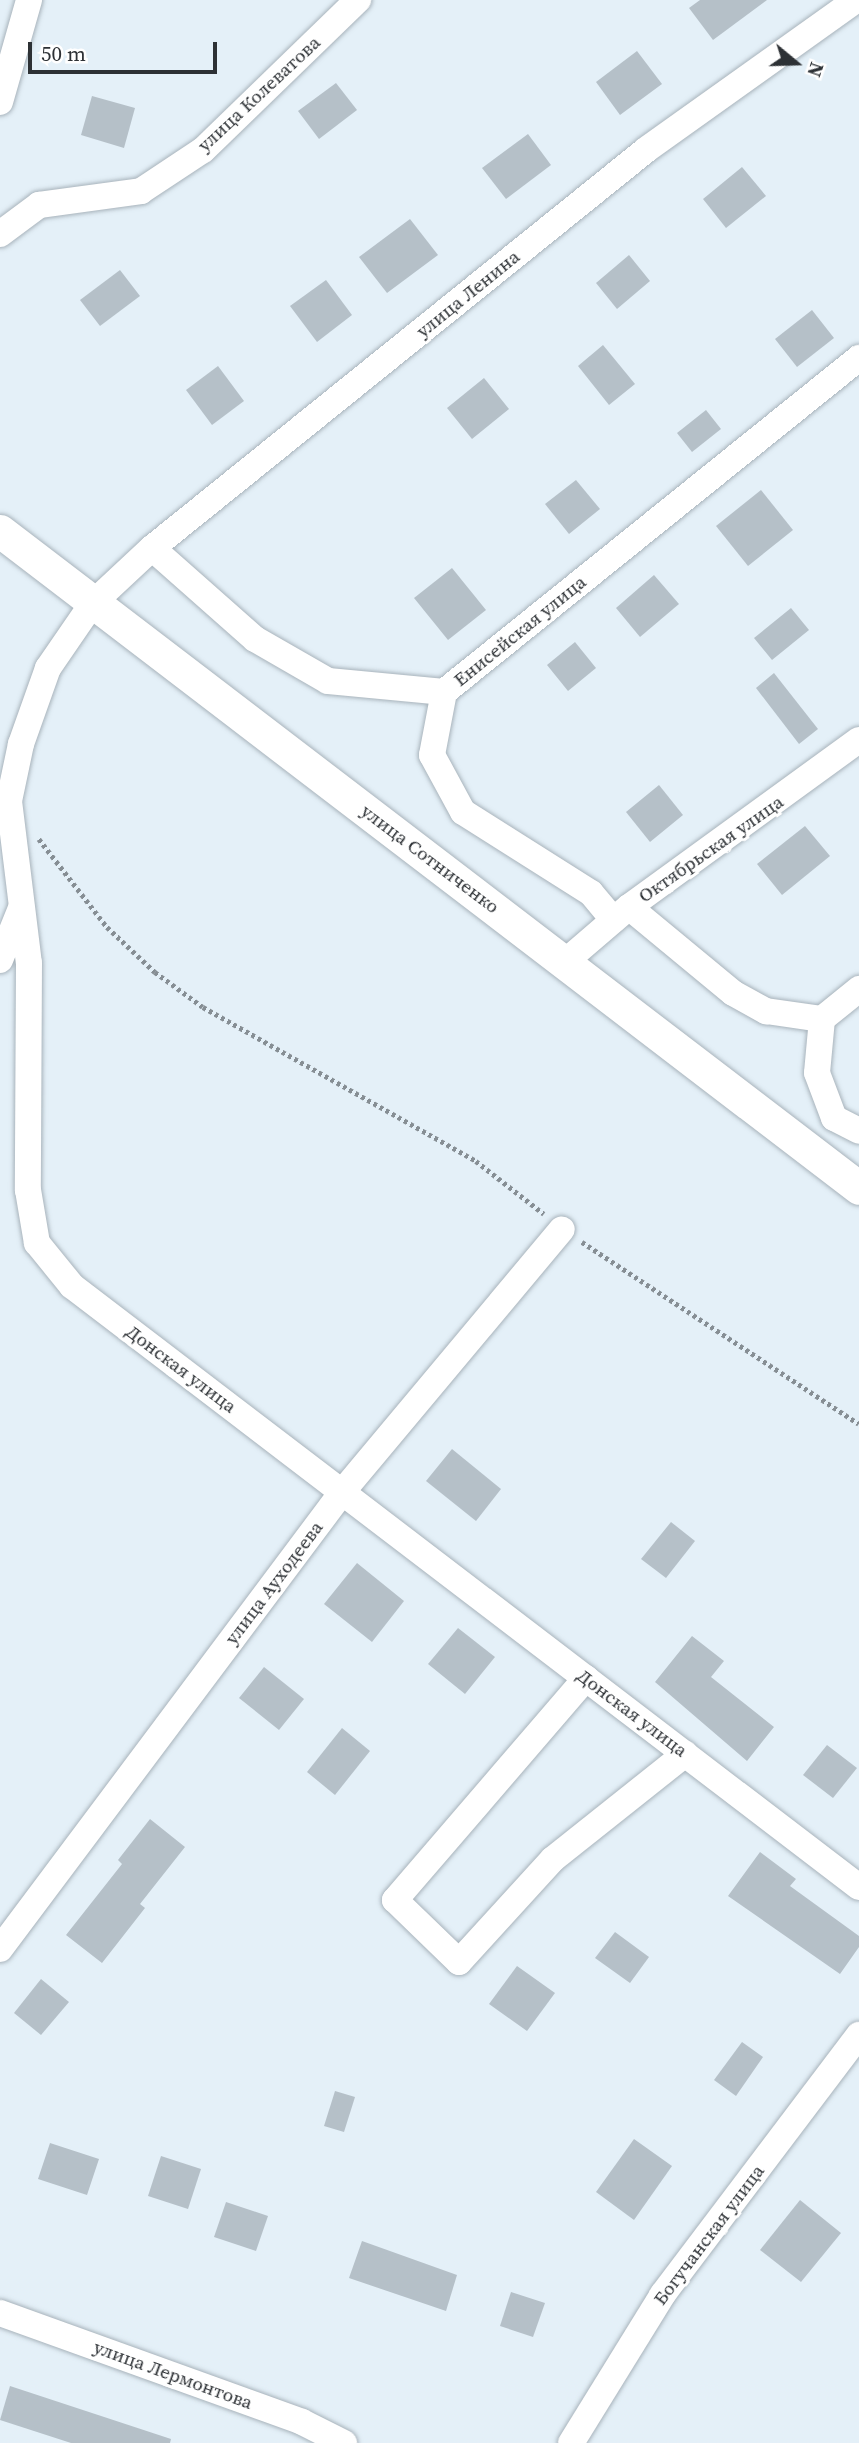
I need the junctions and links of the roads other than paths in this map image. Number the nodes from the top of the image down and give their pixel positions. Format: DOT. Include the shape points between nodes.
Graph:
graph roads {
  1 [pos="29,0"];
  2 [pos="358,0"];
  3 [pos="847,8"];
  4 [pos="0,103"];
  5 [pos="0,233"];
  6 [pos="859,358"];
  7 [pos="0,531"];
  8 [pos="152,548"];
  9 [pos="92,604"];
  10 [pos="444,692"];
  11 [pos="859,740"];
  12 [pos="22,907"];
  13 [pos="621,913"];
  14 [pos="0,960"];
  15 [pos="566,961"];
  16 [pos="859,989"];
  17 [pos="822,1019"];
  18 [pos="859,1131"];
  19 [pos="859,1188"];
  20 [pos="562,1229"];
  21 [pos="343,1491"];
  22 [pos="586,1678"];
  23 [pos="685,1754"];
  24 [pos="859,1887"];
  25 [pos="0,1949"];
  26 [pos="859,2035"];
  27 [pos="0,2313"];
  28 [pos="344,2443"];
  29 [pos="571,2443"];
  1 -- 4 [label="street"];
  2 -- 5 [label="street, улица Колеватова" via="203,150 141,191 38,205"];
  3 -- 8 [label="street, улица Ленина" via="646,150"];
  6 -- 10 [label="street, Енисейская улица"];
  7 -- 9 [label="main road, улица Сотниченко"];
  8 -- 9 [label="street, улица Ленина"];
  8 -- 10 [label="street, Енисейская улица" via="255,639 328,681"];
  9 -- 12 [label="street, Донская улица" via="48,668 21,744 9,801"];
  9 -- 15 [label="main road, улица Сотниченко"];
  10 -- 13 [label="street" via="432,755 463,812"];
  11 -- 13 [label="street, Октябрьская улица"];
  12 -- 14 [label="street"];
  12 -- 21 [label="street, Донская улица" via="29,963 29,1189 37,1243 72,1286"];
  13 -- 15 [label="street, Октябрьская улица"];
  13 -- 17 [label="street" via="733,993 766,1011"];
  15 -- 19 [label="main road, улица Сотниченко"];
  16 -- 17 [label="street"];
  17 -- 18 [label="street" via="817,1073 834,1118"];
  20 -- 21 [label="street, улица Ауходеева"];
  21 -- 22 [label="street, Донская улица"];
  21 -- 25 [label="street, улица Ауходеева"];
  22 -- 23 [label="street, Донская улица"];
  22 -- 23 [label="street" via="395,1900 459,1962 553,1859"];
  23 -- 24 [label="street, Донская улица"];
  26 -- 29 [label="street, Богучанская улица" via="663,2294"];
  27 -- 28 [label="street, улица Лермонтова" via="302,2421"];
}
